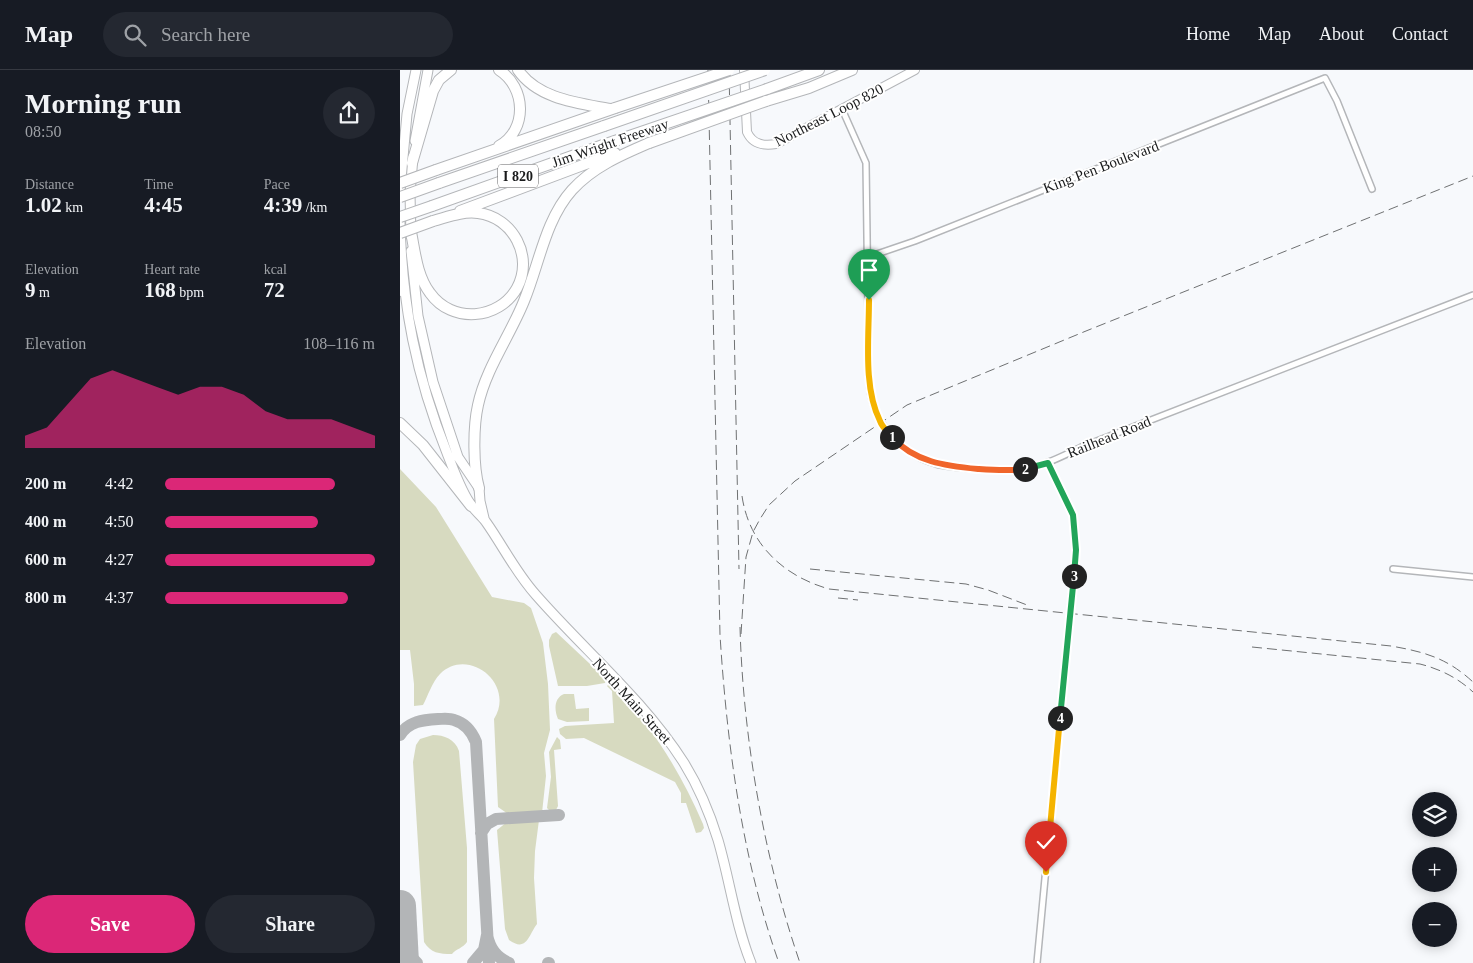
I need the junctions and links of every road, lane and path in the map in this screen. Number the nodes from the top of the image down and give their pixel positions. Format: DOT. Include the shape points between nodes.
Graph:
graph roads {
  1 [pos="416,70"];
  2 [pos="428,70"];
  3 [pos="451,70"];
  4 [pos="499,70"];
  5 [pos="518,70"];
  6 [pos="729,70"];
  7 [pos="744,70"];
  8 [pos="765,70"];
  9 [pos="819,70"];
  10 [pos="852,70"];
  11 [pos="915,70"];
  12 [pos="613,108"];
  13 [pos="842,109"];
  14 [pos="483,154"];
  15 [pos="412,163"];
  16 [pos="596,164"];
  17 [pos="400,183"];
  18 [pos="1372,189"];
  19 [pos="400,190"];
  20 [pos="400,197"];
  21 [pos="400,217"];
  22 [pos="433,221"];
  23 [pos="400,222"];
  24 [pos="405,232"];
  25 [pos="868,256"];
  26 [pos="402,270"];
  27 [pos="400,291"];
  28 [pos="1473,295"];
  29 [pos="400,423"];
  30 [pos="1048,463"];
  31 [pos="479,488"];
  32 [pos="471,506"];
  33 [pos="485,520"];
  34 [pos="1394,569"];
  35 [pos="1473,577"];
  36 [pos="751,963"];
  37 [pos="1037,963"];
  1 -- 19 [label="main road" via="407,114"];
  2 -- 15 [label="main road, North Main Street"];
  3 -- 15 [label="highway" via="433,91"];
  4 -- 14 [label="highway" via="514,84 520,101 520,115 510,138"];
  5 -- 12 [label="highway" via="547,94"];
  6 -- 12 [label="highway, bridge"];
  7 -- 13 [label="street, Northeast Loop 820" via="746,126 749,137 756,143 776,144"];
  8 -- 20 [label="highway, Jim Wright Freeway / I 820, bridge"];
  9 -- 21 [label="highway, Jim Wright Freeway / I 820, bridge"];
  10 -- 16 [label="highway, bridge"];
  11 -- 13 [label="street, Northeast Loop 820"];
  12 -- 14 [label="highway"];
  13 -- 25 [label="street, Railhead Road" via="866,163"];
  14 -- 17 [label="highway, bridge"];
  15 -- 24 [label="main road, North Main Street"];
  16 -- 22 [label="highway"];
  16 -- 31 [label="highway" via="558,210 524,303 483,386 475,426"];
  18 -- 25 [label="street, King Pen Boulevard" via="1325,78 915,241"];
  22 -- 24 [label="highway, bridge"];
  22 -- 24 [label="highway" via="460,213 479,213 504,223 514,234 522,252 522,272 514,293 499,307 480,314 466,314 448,309 437,301 426,287"];
  23 -- 26 [label="main road, North Main Street"];
  24 -- 31 [label="main road, North Main Street" via="418,316 433,382 458,457"];
  25 -- 30 [label="street, Railhead Road" via="870,388 880,423 893,438 902,448 937,464 1005,471"];
  26 -- 27 [label="highway"];
  26 -- 32 [label="main road, North Main Street" via="421,380 437,428"];
  28 -- 30 [label="street, Railhead Road" via="1084,446"];
  29 -- 32 [label="highway" via="435,458"];
  30 -- 37 [label="street" via="1073,515 1076,550"];
  31 -- 33 [label="main road, North Main Street"];
  32 -- 33 [label="main road, North Main Street"];
  33 -- 36 [label="main road, North Main Street" via="527,586 650,716 684,763 699,790 718,840"];
  34 -- 35 [label="street"];
}
